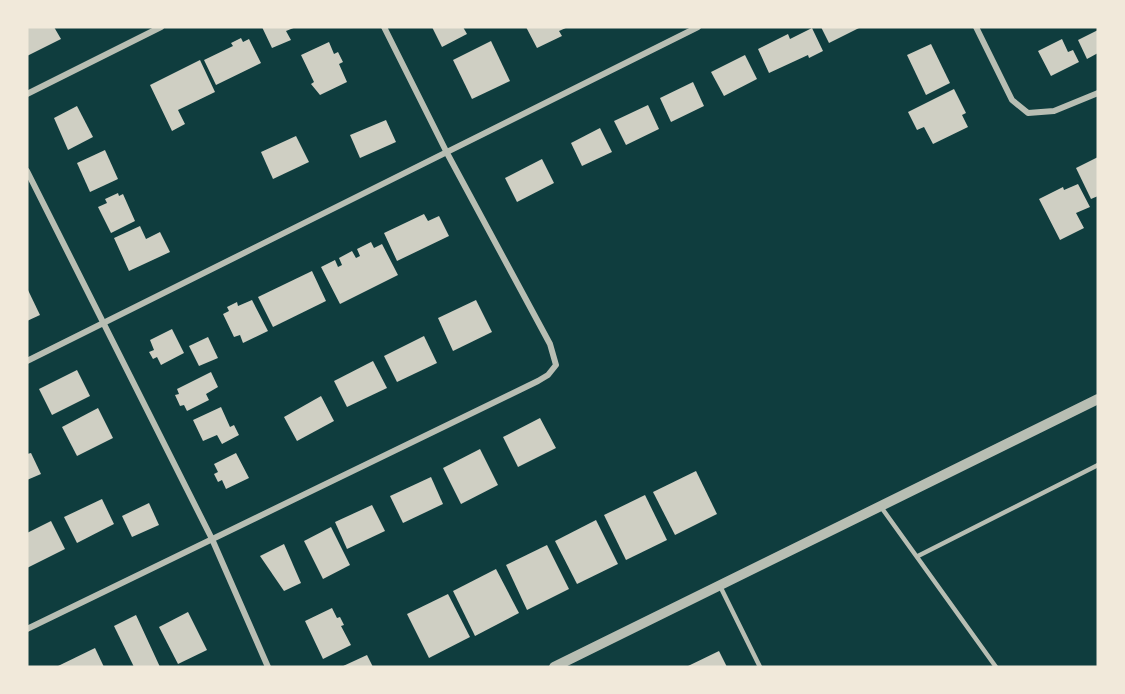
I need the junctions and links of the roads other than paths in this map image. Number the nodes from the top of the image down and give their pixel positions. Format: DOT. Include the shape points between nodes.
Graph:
graph roads {
  1 [pos="161,27"];
  2 [pos="384,27"];
  3 [pos="698,27"];
  4 [pos="976,27"];
  5 [pos="27,93"];
  6 [pos="1098,93"];
  7 [pos="447,153"];
  8 [pos="27,171"];
  9 [pos="102,322"];
  10 [pos="27,361"];
  11 [pos="1098,399"];
  12 [pos="1098,466"];
  13 [pos="881,507"];
  14 [pos="212,539"];
  15 [pos="918,556"];
  16 [pos="718,584"];
  17 [pos="27,629"];
  18 [pos="268,667"];
  19 [pos="554,667"];
  20 [pos="760,667"];
  21 [pos="996,667"];
  1 -- 5 [label="street"];
  2 -- 7 [label="street"];
  3 -- 7 [label="street"];
  4 -- 6 [label="street" via="1012,100 1028,113 1041,114 1073,105"];
  7 -- 9 [label="street"];
  7 -- 14 [label="street" via="550,344 556,365 538,381"];
  8 -- 9 [label="street"];
  9 -- 10 [label="street"];
  9 -- 14 [label="street"];
  11 -- 13 [label="street"];
  12 -- 15 [label="lane"];
  13 -- 15 [label="lane"];
  13 -- 16 [label="street"];
  14 -- 17 [label="street"];
  14 -- 18 [label="street"];
  15 -- 21 [label="lane"];
  16 -- 19 [label="street"];
  16 -- 20 [label="lane"];
}
